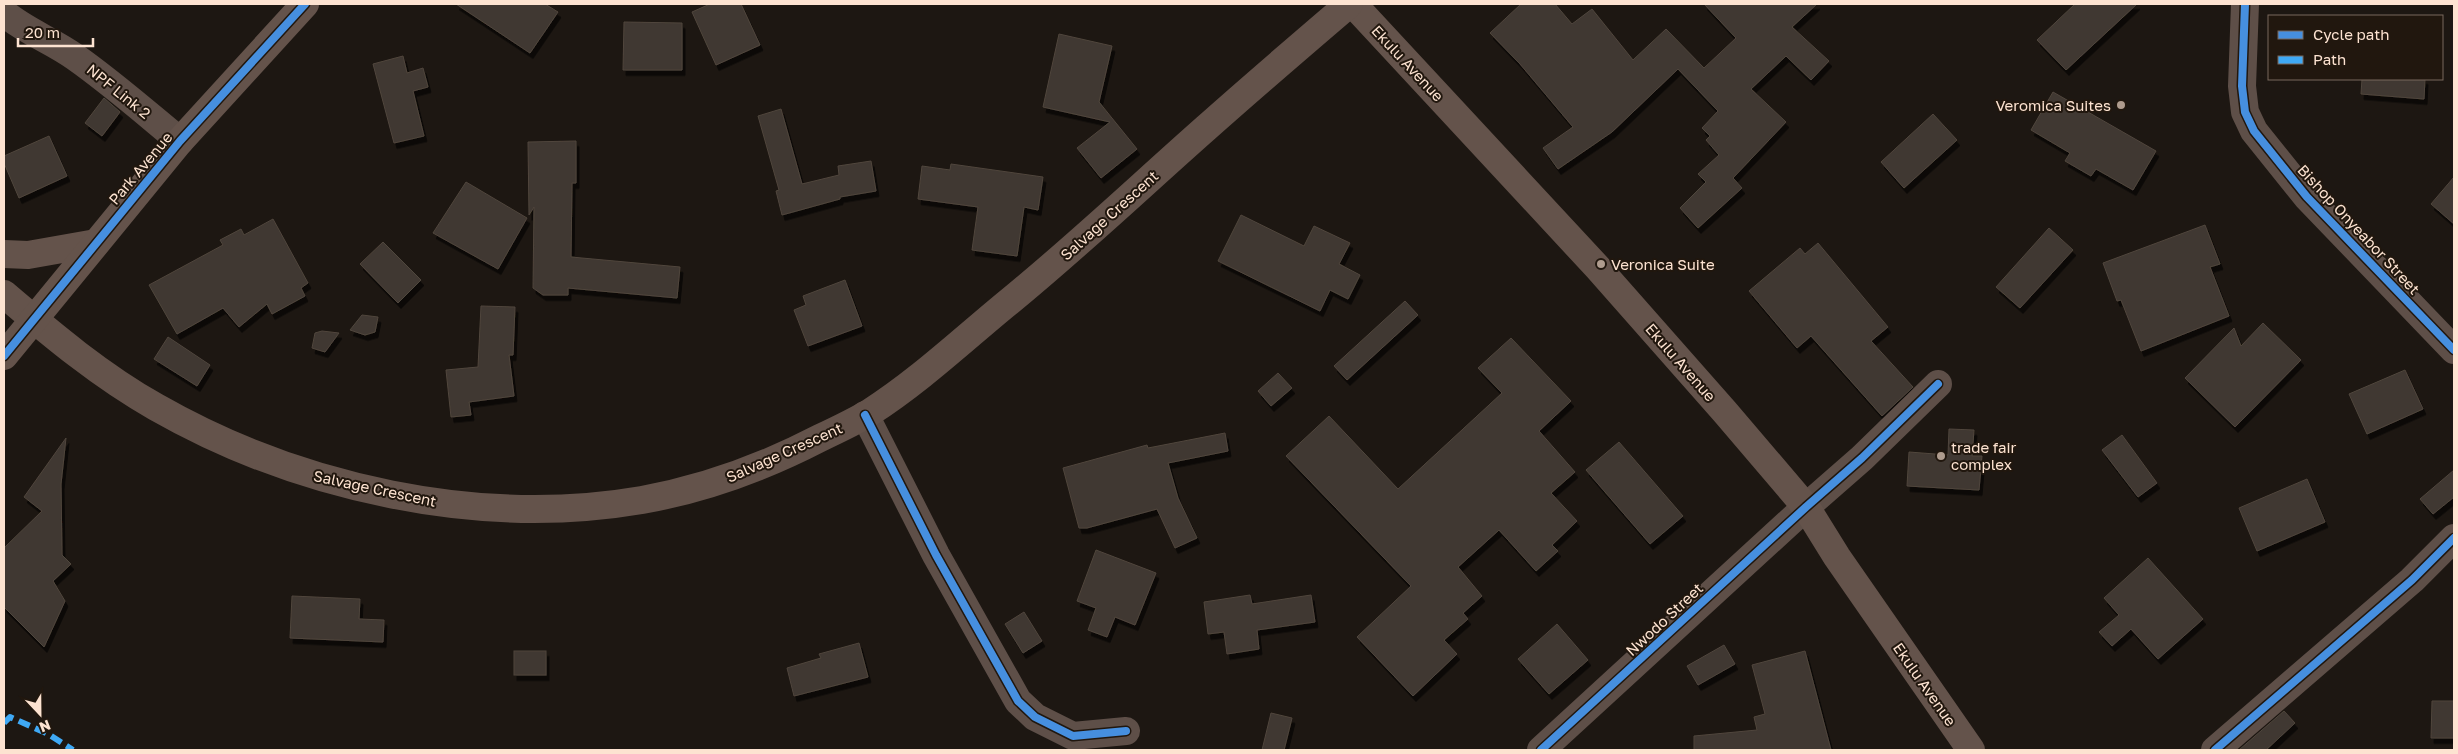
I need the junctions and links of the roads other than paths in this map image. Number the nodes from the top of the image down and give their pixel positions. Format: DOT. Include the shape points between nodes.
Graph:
graph roads {
  1 [pos="305,4"];
  2 [pos="1351,4"];
  3 [pos="2245,4"];
  4 [pos="4,13"];
  5 [pos="180,141"];
  6 [pos="96,243"];
  7 [pos="4,254"];
  8 [pos="4,294"];
  9 [pos="33,319"];
  10 [pos="2454,350"];
  11 [pos="4,356"];
  12 [pos="1938,384"];
  13 [pos="865,415"];
  14 [pos="1806,507"];
  15 [pos="2454,538"];
  16 [pos="1126,731"];
  17 [pos="1541,750"];
  18 [pos="1971,750"];
  19 [pos="2215,750"];
  1 -- 5 [label="main road, Park Avenue"];
  2 -- 13 [label="main road, Salvage Crescent" via="1205,129 1051,268 897,394"];
  2 -- 14 [label="main road, Ekulu Avenue" via="1598,268"];
  3 -- 10 [label="street, Bishop Onyeabor Street" via="2242,86 2245,112 2254,131 2307,197"];
  4 -- 5 [label="street, NPF Link 2" via="15,23 74,56"];
  5 -- 6 [label="main road, Park Avenue"];
  6 -- 7 [label="main road" via="28,255"];
  6 -- 9 [label="main road, Park Avenue"];
  8 -- 9 [label="main road, Salvage Crescent"];
  9 -- 11 [label="main road, Park Avenue"];
  9 -- 13 [label="main road, Salvage Crescent" via="153,406 206,434 332,482 425,501 506,508 580,508 643,500 718,482 794,452"];
  12 -- 14 [label="street, Nwodo Street"];
  13 -- 16 [label="street" via="936,555 1018,701 1035,717 1073,736"];
  14 -- 17 [label="street, Nwodo Street"];
  14 -- 18 [label="main road, Ekulu Avenue"];
  15 -- 19 [label="street" via="2412,580"];
}
